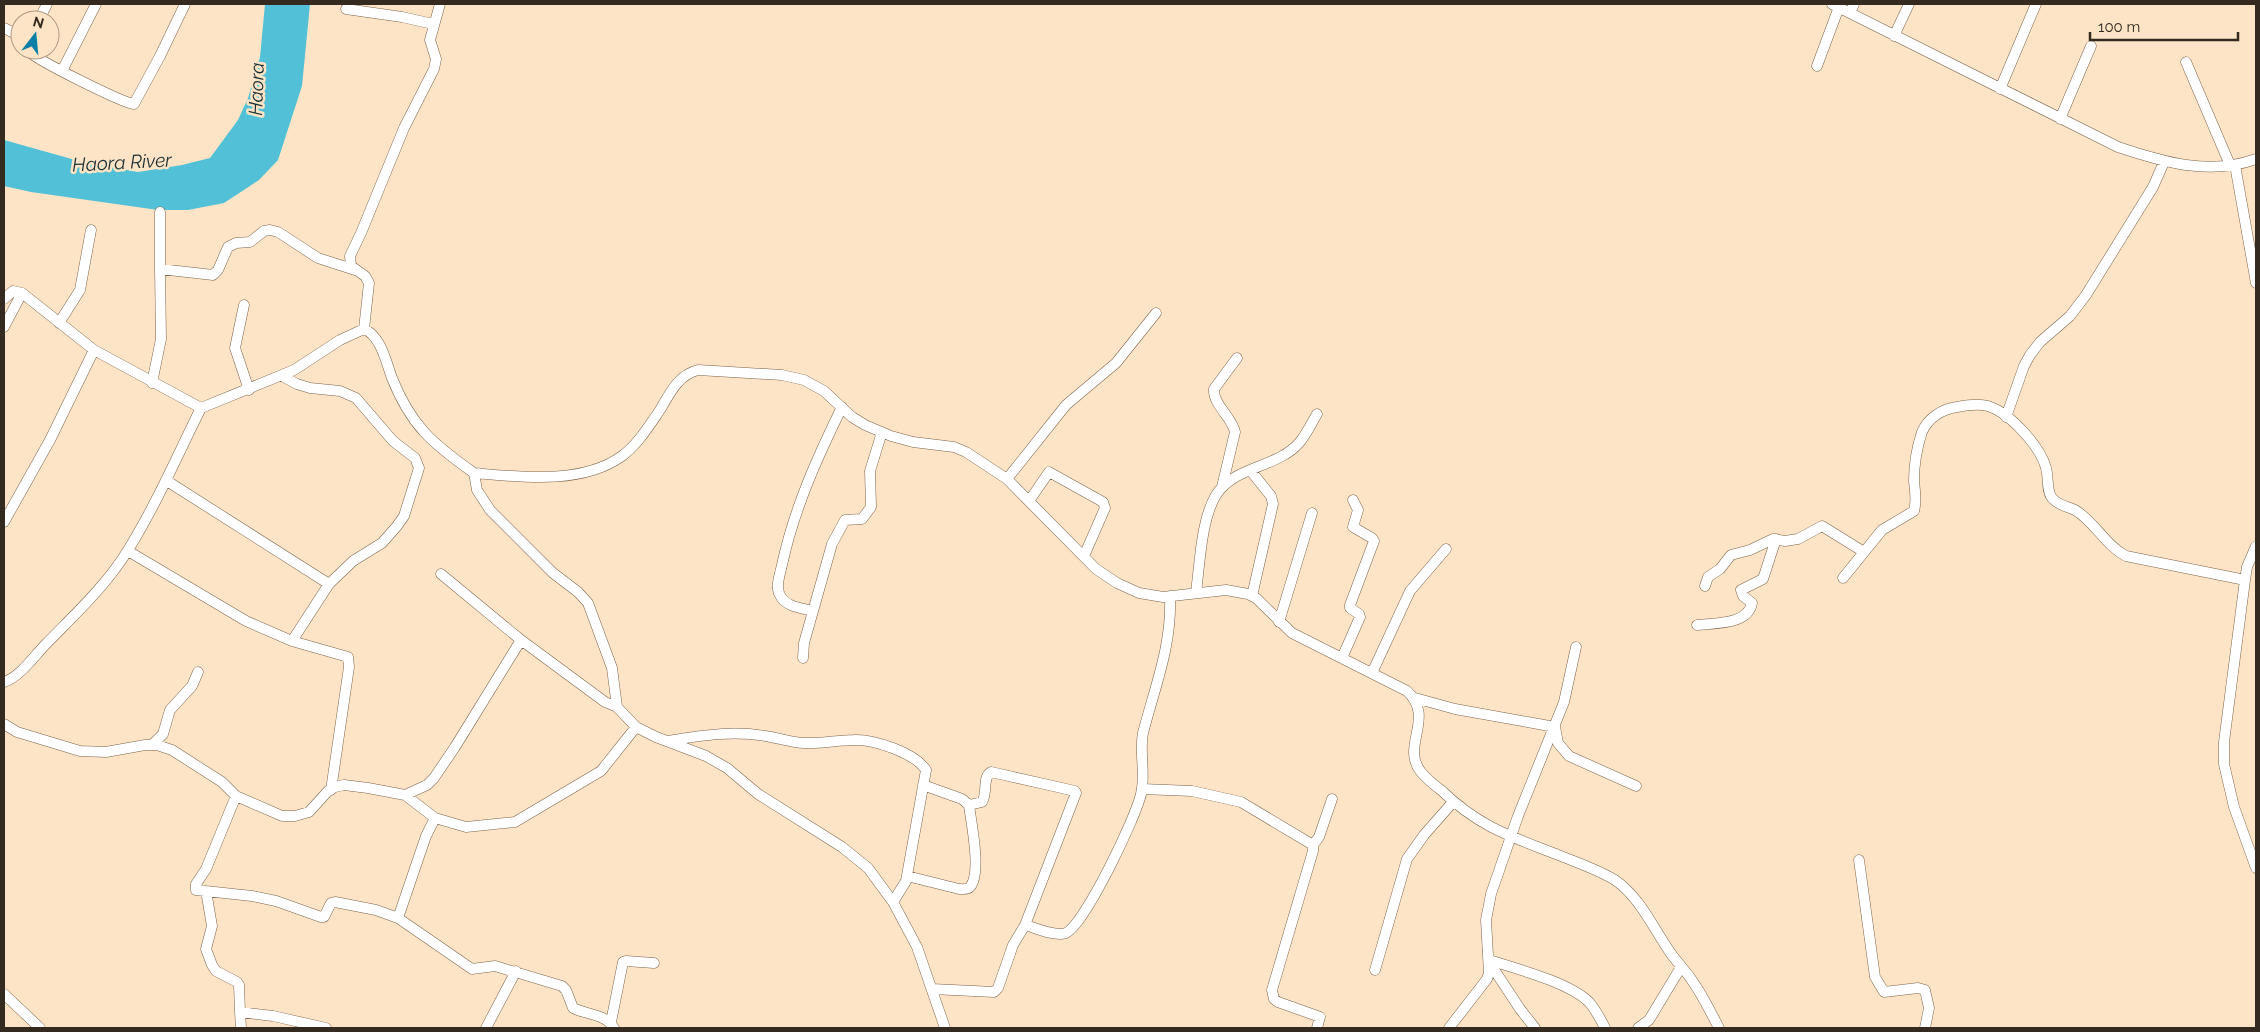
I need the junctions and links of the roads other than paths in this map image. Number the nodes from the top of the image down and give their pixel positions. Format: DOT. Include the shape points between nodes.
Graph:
graph roads {
  1 [pos="96,4"];
  2 [pos="185,4"];
  3 [pos="440,4"];
  4 [pos="1909,4"];
  5 [pos="2036,4"];
  6 [pos="1835,5"];
  7 [pos="1852,8"];
  8 [pos="346,9"];
  9 [pos="433,24"];
  10 [pos="1894,36"];
  11 [pos="2091,46"];
  12 [pos="41,60"];
  13 [pos="2186,62"];
  14 [pos="1818,66"];
  15 [pos="62,71"];
  16 [pos="2000,89"];
  17 [pos="2060,119"];
  18 [pos="2256,159"];
  19 [pos="2164,162"];
  20 [pos="2233,165"];
  21 [pos="160,212"];
  22 [pos="91,230"];
  23 [pos="160,269"];
  24 [pos="355,270"];
  25 [pos="2256,282"];
  26 [pos="22,293"];
  27 [pos="4,299"];
  28 [pos="244,305"];
  29 [pos="1156,313"];
  30 [pos="59,323"];
  31 [pos="4,327"];
  32 [pos="364,329"];
  33 [pos="94,350"];
  34 [pos="1237,358"];
  35 [pos="282,376"];
  36 [pos="152,383"];
  37 [pos="249,390"];
  38 [pos="842,407"];
  39 [pos="201,408"];
  40 [pos="1317,414"];
  41 [pos="2006,417"];
  42 [pos="882,432"];
  43 [pos="1250,470"];
  44 [pos="474,473"];
  45 [pos="1007,479"];
  46 [pos="167,481"];
  47 [pos="1222,487"];
  48 [pos="1352,500"];
  49 [pos="1029,501"];
  50 [pos="1312,513"];
  51 [pos="4,520"];
  52 [pos="1776,539"];
  53 [pos="2256,546"];
  54 [pos="1446,550"];
  55 [pos="128,551"];
  56 [pos="1864,552"];
  57 [pos="1084,556"];
  58 [pos="441,574"];
  59 [pos="1843,578"];
  60 [pos="2245,580"];
  61 [pos="329,584"];
  62 [pos="1705,586"];
  63 [pos="1196,592"];
  64 [pos="1170,596"];
  65 [pos="1252,596"];
  66 [pos="813,611"];
  67 [pos="1279,622"];
  68 [pos="1697,625"];
  69 [pos="521,640"];
  70 [pos="292,641"];
  71 [pos="1576,647"];
  72 [pos="804,658"];
  73 [pos="1342,658"];
  74 [pos="198,672"];
  75 [pos="1372,673"];
  76 [pos="4,682"];
  77 [pos="1414,698"];
  78 [pos="617,706"];
  79 [pos="4,724"];
  80 [pos="636,727"];
  81 [pos="1555,727"];
  82 [pos="668,741"];
  83 [pos="152,745"];
  84 [pos="923,785"];
  85 [pos="1636,786"];
  86 [pos="1142,789"];
  87 [pos="331,790"];
  88 [pos="405,795"];
  89 [pos="236,796"];
  90 [pos="1332,799"];
  91 [pos="1453,802"];
  92 [pos="969,805"];
  93 [pos="434,818"];
  94 [pos="1510,837"];
  95 [pos="1313,845"];
  96 [pos="1859,860"];
  97 [pos="2256,868"];
  98 [pos="907,876"];
  99 [pos="206,892"];
  100 [pos="893,902"];
  101 [pos="398,918"];
  102 [pos="1025,925"];
  103 [pos="654,963"];
  104 [pos="1489,964"];
  105 [pos="1682,967"];
  106 [pos="1375,970"];
  107 [pos="516,972"];
  108 [pos="932,989"];
  109 [pos="4,994"];
  110 [pos="240,1012"];
  111 [pos="612,1025"];
  112 [pos="40,1028"];
  113 [pos="241,1028"];
  114 [pos="326,1028"];
  115 [pos="486,1028"];
  116 [pos="945,1028"];
  117 [pos="1317,1028"];
  118 [pos="1449,1028"];
  119 [pos="1535,1028"];
  120 [pos="1605,1028"];
  121 [pos="1638,1028"];
  122 [pos="1719,1028"];
  123 [pos="1925,1028"];
  1 -- 15 [label="street"];
  2 -- 15 [label="street" via="134,104"];
  3 -- 9 [label="street"];
  4 -- 10 [label="street"];
  5 -- 16 [label="street"];
  6 -- 7 [label="street"];
  6 -- 14 [label="street"];
  7 -- 10 [label="street"];
  8 -- 9 [label="street"];
  9 -- 24 [label="street" via="430,40 436,59 434,69 404,128 350,256"];
  10 -- 16 [label="street"];
  11 -- 17 [label="street"];
  12 -- 15 [label="street"];
  13 -- 20 [label="street"];
  16 -- 17 [label="street"];
  17 -- 19 [label="street" via="2118,147"];
  18 -- 20 [label="street"];
  19 -- 20 [label="street" via="2185,166"];
  19 -- 41 [label="street" via="2153,187 2086,295 2070,316 2030,355"];
  20 -- 25 [label="street"];
  21 -- 23 [label="street"];
  22 -- 30 [label="street" via="80,290"];
  23 -- 24 [label="street" via="214,275 228,247 250,242 264,230 270,230 318,258"];
  23 -- 36 [label="street" via="161,339"];
  24 -- 32 [label="street" via="370,283"];
  26 -- 27 [label="street" via="13,291"];
  26 -- 30 [label="street"];
  26 -- 31 [label="street"];
  28 -- 37 [label="street" via="235,348"];
  29 -- 45 [label="street" via="1116,363 1066,406"];
  30 -- 33 [label="street"];
  32 -- 35 [label="street"];
  32 -- 44 [label="street" via="372,332 380,347 410,417 440,448"];
  33 -- 36 [label="street"];
  33 -- 51 [label="street" via="50,440"];
  34 -- 47 [label="street" via="1214,390 1216,399 1234,424 1235,432"];
  35 -- 37 [label="street"];
  35 -- 61 [label="street" via="310,388 340,391 356,398 393,441 416,458 419,468 404,516 397,526 382,543 353,561"];
  36 -- 39 [label="street"];
  37 -- 39 [label="street"];
  38 -- 42 [label="street" via="858,421"];
  38 -- 44 [label="street" via="819,388 797,378 698,370 687,372 637,442 614,461 556,478"];
  38 -- 66 [label="street" via="788,534 779,579 780,596 786,603"];
  39 -- 46 [label="street"];
  40 -- 43 [label="street" via="1294,447"];
  41 -- 56 [label="street" via="1988,406 1971,405 1943,410 1926,424 1918,446 1914,511 1882,530"];
  41 -- 60 [label="street" via="2027,435 2040,454 2052,497 2062,506 2075,510 2117,551 2126,556"];
  42 -- 45 [label="street" via="913,442 954,447 976,457"];
  42 -- 66 [label="street" via="870,471 871,507 862,519 845,520 837,531"];
  43 -- 47 [label="street"];
  43 -- 65 [label="street" via="1271,496 1273,504"];
  44 -- 78 [label="street" via="477,490 490,510 588,603 612,668"];
  45 -- 49 [label="street"];
  46 -- 55 [label="street"];
  46 -- 61 [label="street"];
  47 -- 63 [label="street" via="1207,518"];
  48 -- 73 [label="street" via="1358,510 1353,527 1374,541 1350,605 1360,617"];
  49 -- 57 [label="street"];
  49 -- 57 [label="street" via="1049,472 1103,502 1106,508"];
  50 -- 67 [label="street"];
  52 -- 56 [label="street" via="1798,539 1822,526"];
  52 -- 62 [label="street" via="1731,555 1720,569 1708,577"];
  52 -- 68 [label="street" via="1763,579 1741,590 1742,596 1752,603 1747,613 1736,620"];
  53 -- 60 [label="street"];
  54 -- 75 [label="street" via="1410,591"];
  55 -- 70 [label="street" via="246,621"];
  55 -- 76 [label="street" via="83,606"];
  56 -- 59 [label="street"];
  57 -- 64 [label="street" via="1103,573 1139,593"];
  58 -- 69 [label="street"];
  60 -- 97 [label="street" via="2224,764 2234,807"];
  61 -- 70 [label="street"];
  63 -- 64 [label="street"];
  63 -- 65 [label="street" via="1234,590"];
  64 -- 86 [label="street" via="1164,660 1142,742"];
  65 -- 67 [label="street"];
  66 -- 72 [label="street" via="804,643"];
  67 -- 73 [label="street" via="1298,636"];
  69 -- 78 [label="street" via="605,702"];
  69 -- 88 [label="street" via="434,778"];
  70 -- 87 [label="street" via="345,655 350,660"];
  71 -- 81 [label="street"];
  73 -- 75 [label="street"];
  74 -- 83 [label="street" via="192,686 170,710 163,734"];
  75 -- 77 [label="street"];
  77 -- 81 [label="street" via="1455,709"];
  77 -- 91 [label="street" via="1419,712 1416,764"];
  78 -- 80 [label="street"];
  79 -- 83 [label="street" via="17,732 80,751 106,752"];
  80 -- 82 [label="street"];
  80 -- 93 [label="street" via="601,771 515,822 466,827"];
  81 -- 85 [label="street" via="1558,743 1569,756"];
  81 -- 94 [label="street"];
  82 -- 84 [label="street" via="726,733 807,744 868,741 912,757 922,764 926,770"];
  82 -- 100 [label="street" via="727,768 758,794 842,847 868,868"];
  83 -- 89 [label="street" via="190,759"];
  84 -- 92 [label="street" via="962,799"];
  84 -- 98 [label="street"];
  86 -- 95 [label="street" via="1192,791 1241,802"];
  86 -- 102 [label="street" via="1139,804 1116,855 1073,928 1060,934"];
  87 -- 88 [label="street" via="344,785 390,790"];
  87 -- 89 [label="street" via="309,812 295,816 282,816"];
  88 -- 93 [label="street"];
  89 -- 99 [label="street" via="206,869 196,884 196,890"];
  90 -- 95 [label="street" via="1319,838"];
  91 -- 94 [label="street" via="1486,826"];
  91 -- 106 [label="street" via="1407,858"];
  92 -- 98 [label="street" via="976,854 971,886 958,889"];
  92 -- 102 [label="street" via="982,802 986,776 991,772 1076,793"];
  93 -- 101 [label="street"];
  94 -- 104 [label="street" via="1487,908"];
  94 -- 105 [label="street" via="1589,868 1622,886 1638,902"];
  95 -- 117 [label="street" via="1272,990 1278,1002 1320,1017"];
  96 -- 123 [label="street" via="1875,977 1884,992 1925,990 1928,1008"];
  98 -- 100 [label="street" via="903,889"];
  99 -- 101 [label="street" via="276,901 321,917 335,902"];
  99 -- 110 [label="street" via="212,926 206,949 213,969 239,985"];
  100 -- 108 [label="street" via="917,947"];
  101 -- 107 [label="street" via="472,969 495,966"];
  102 -- 108 [label="street" via="994,992"];
  103 -- 111 [label="street" via="623,962"];
  104 -- 118 [label="street" via="1487,978"];
  104 -- 119 [label="street"];
  104 -- 120 [label="street" via="1541,978 1575,994 1589,1002"];
  105 -- 121 [label="street" via="1649,1020"];
  105 -- 122 [label="street"];
  107 -- 111 [label="street" via="562,986 572,1008"];
  107 -- 115 [label="street"];
  108 -- 116 [label="street"];
  109 -- 112 [label="street"];
  110 -- 113 [label="street"];
  110 -- 114 [label="street"];
}
